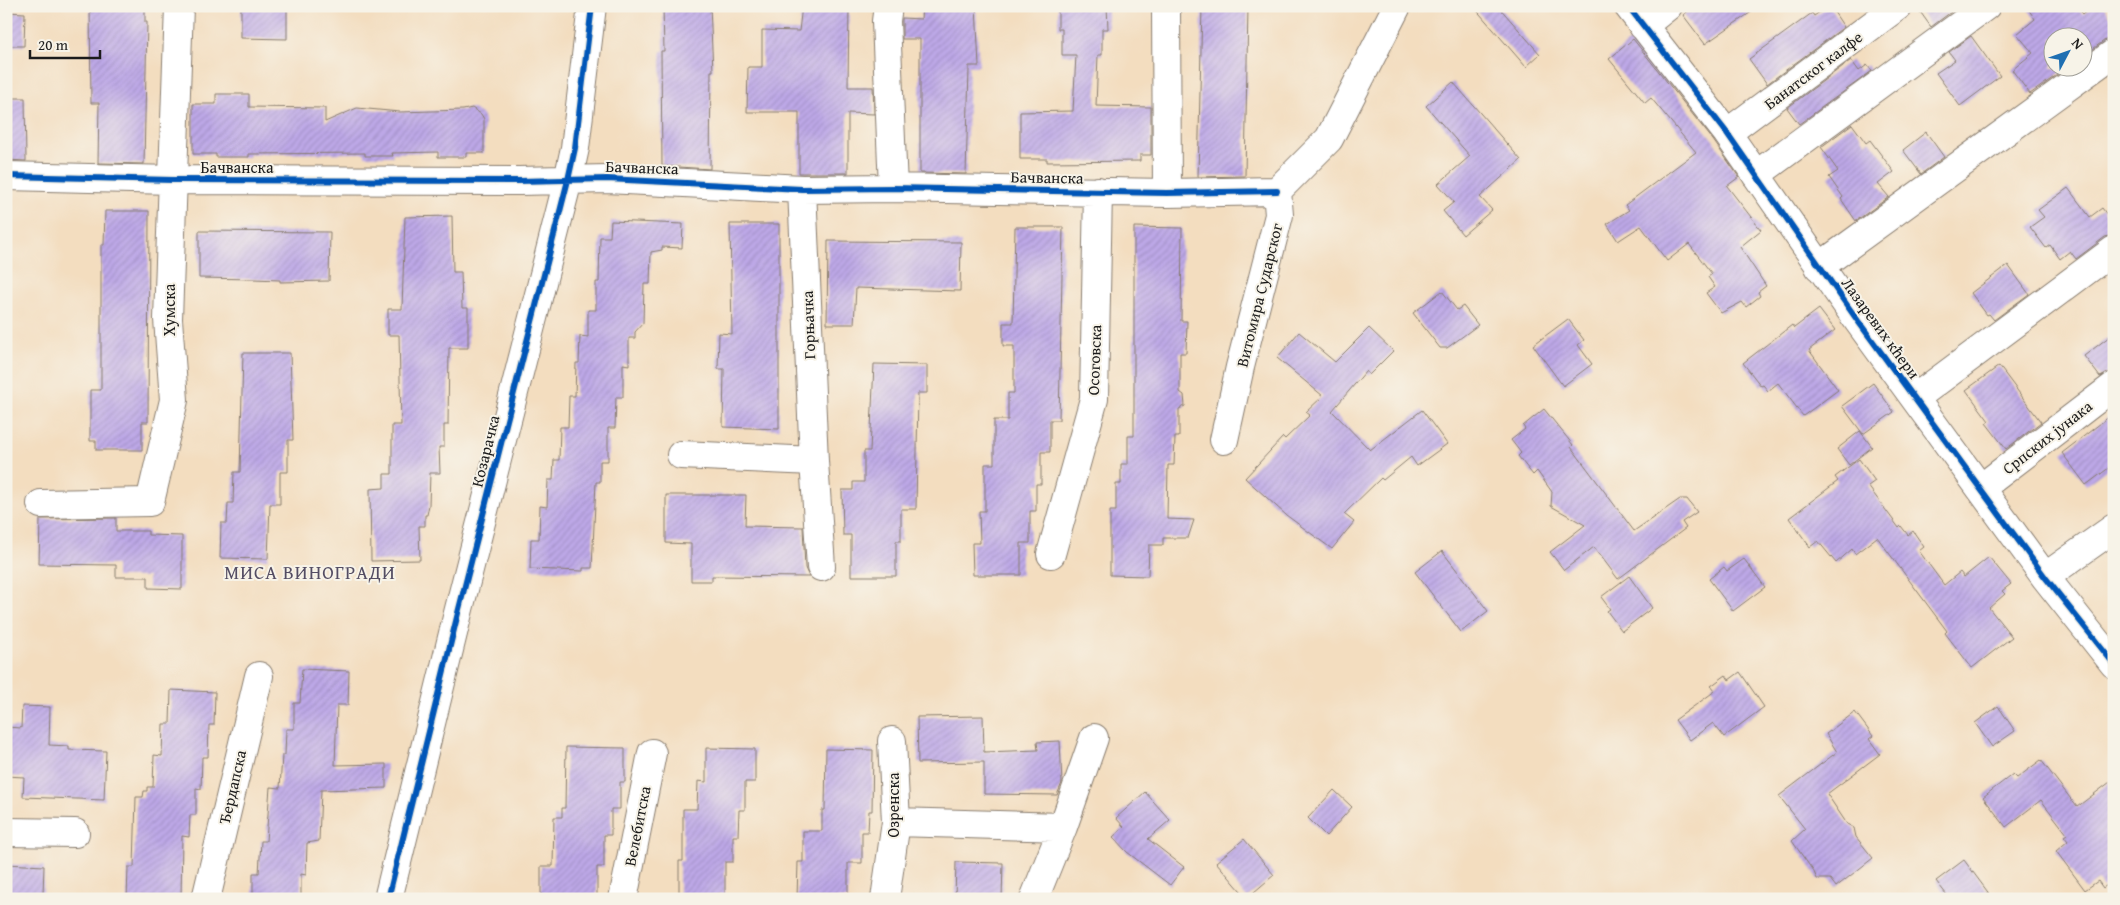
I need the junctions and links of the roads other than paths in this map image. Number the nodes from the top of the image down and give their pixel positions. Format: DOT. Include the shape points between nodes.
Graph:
graph roads {
  1 [pos="179,6"];
  2 [pos="592,6"];
  3 [pos="888,6"];
  4 [pos="1166,6"];
  5 [pos="1397,6"];
  6 [pos="1668,6"];
  7 [pos="1898,6"];
  8 [pos="1986,6"];
  9 [pos="1635,16"];
  10 [pos="2114,53"];
  11 [pos="1727,133"];
  12 [pos="1756,175"];
  13 [pos="6,176"];
  14 [pos="173,180"];
  15 [pos="568,180"];
  16 [pos="893,188"];
  17 [pos="802,189"];
  18 [pos="1098,191"];
  19 [pos="1278,191"];
  20 [pos="1167,193"];
  21 [pos="2114,250"];
  22 [pos="1819,267"];
  23 [pos="2114,386"];
  24 [pos="1915,398"];
  25 [pos="1224,440"];
  26 [pos="681,455"];
  27 [pos="814,460"];
  28 [pos="1980,488"];
  29 [pos="41,504"];
  30 [pos="2114,528"];
  31 [pos="1051,554"];
  32 [pos="821,567"];
  33 [pos="2045,577"];
  34 [pos="2114,664"];
  35 [pos="258,676"];
  36 [pos="1094,738"];
  37 [pos="892,741"];
  38 [pos="652,753"];
  39 [pos="896,822"];
  40 [pos="1063,827"];
  41 [pos="6,832"];
  42 [pos="76,833"];
  43 [pos="206,899"];
  44 [pos="388,899"];
  45 [pos="623,899"];
  46 [pos="885,899"];
  47 [pos="1034,899"];
  1 -- 14 [label="street, Хумска"];
  2 -- 15 [label="street, Козарачка" via="575,148"];
  3 -- 16 [label="street"];
  4 -- 20 [label="street"];
  5 -- 19 [label="street" via="1328,139"];
  6 -- 9 [label="street"];
  7 -- 11 [label="street, Банатског калфе"];
  8 -- 12 [label="street"];
  9 -- 11 [label="street, Лазаревих кћери"];
  10 -- 22 [label="street"];
  11 -- 12 [label="street, Лазаревих кћери"];
  12 -- 22 [label="street, Лазаревих кћери"];
  13 -- 14 [label="street, Бачванска"];
  14 -- 15 [label="street, Бачванска"];
  14 -- 29 [label="street, Хумска" via="168,318 174,400 150,502"];
  15 -- 17 [label="street, Бачванска"];
  15 -- 44 [label="street, Козарачка"];
  16 -- 17 [label="street, Бачванска"];
  16 -- 18 [label="street, Бачванска"];
  17 -- 27 [label="street, Горњачка"];
  18 -- 20 [label="street, Бачванска"];
  18 -- 31 [label="street, Осоговска" via="1094,399"];
  19 -- 20 [label="street, Бачванска"];
  19 -- 25 [label="street, Витомира Сударског" via="1279,216"];
  21 -- 24 [label="street"];
  22 -- 24 [label="street, Лазаревих кћери"];
  23 -- 28 [label="street, Српских јунака"];
  24 -- 28 [label="street, Лазаревих кћери"];
  26 -- 27 [label="street"];
  27 -- 32 [label="street, Горњачка"];
  28 -- 33 [label="street, Лазаревих кћери"];
  30 -- 33 [label="street"];
  33 -- 34 [label="street, Лазаревих кћери"];
  35 -- 43 [label="street, Ђердапска"];
  36 -- 40 [label="street"];
  37 -- 39 [label="street, Озренска"];
  38 -- 45 [label="street, Велебитска"];
  39 -- 40 [label="street"];
  39 -- 46 [label="street, Озренска"];
  40 -- 47 [label="street"];
  41 -- 42 [label="street"];
}
